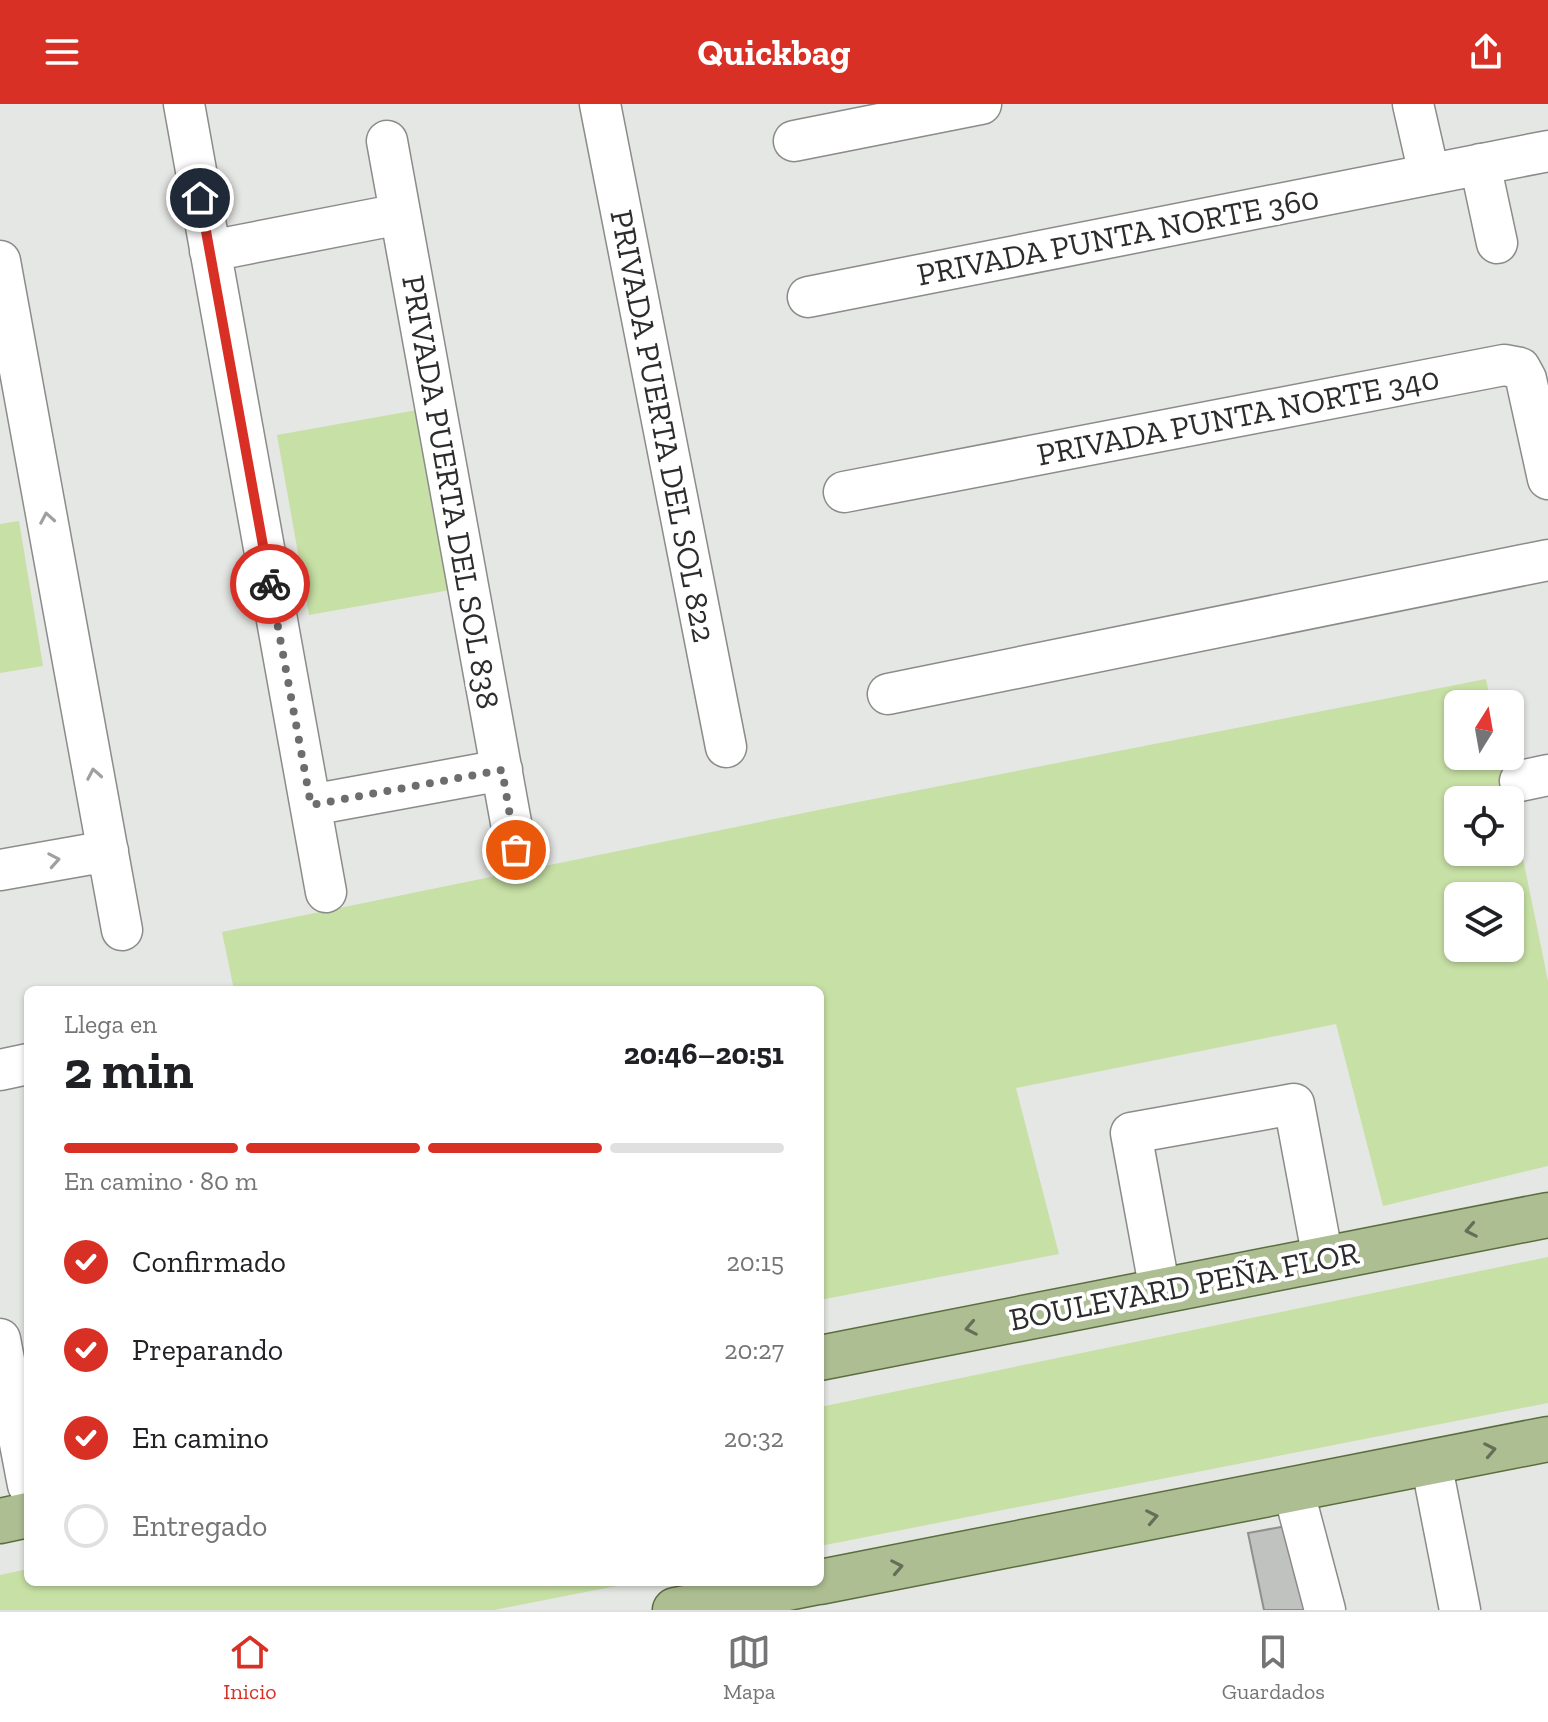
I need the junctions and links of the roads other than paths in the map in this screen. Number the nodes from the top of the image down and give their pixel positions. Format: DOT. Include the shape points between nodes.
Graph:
graph roads {
  1 [pos="184,104"];
  2 [pos="600,104"];
  3 [pos="981,104"];
  4 [pos="1413,104"];
  5 [pos="387,141"];
  6 [pos="794,141"];
  7 [pos="1513,158"];
  8 [pos="1429,174"];
  9 [pos="400,214"];
  10 [pos="1497,243"];
  11 [pos="210,251"];
  12 [pos="2,284"];
  13 [pos="808,297"];
  14 [pos="1548,479"];
  15 [pos="844,492"];
  16 [pos="1548,560"];
  17 [pos="888,694"];
  18 [pos="726,747"];
  19 [pos="502,770"];
  20 [pos="311,805"];
  21 [pos="516,850"];
  22 [pos="108,851"];
  23 [pos="0,870"];
  24 [pos="326,892"];
  25 [pos="122,930"];
  26 [pos="24,1065"];
  27 [pos="0,1070"];
  28 [pos="1548,1215"];
  29 [pos="1323,1259"];
  30 [pos="1160,1291"];
  31 [pos="0,1339"];
  32 [pos="824,1357"];
  33 [pos="1548,1439"];
  34 [pos="1431,1462"];
  35 [pos="24,1464"];
  36 [pos="1293,1489"];
  37 [pos="24,1516"];
  38 [pos="0,1521"];
  39 [pos="824,1588"];
  40 [pos="675,1610"];
  41 [pos="1325,1610"];
  42 [pos="1460,1610"];
  1 -- 11 [label="street"];
  2 -- 18 [label="street, PRIVADA PUERTA DEL SOL 822"];
  3 -- 6 [label="street"];
  4 -- 8 [label="street"];
  5 -- 9 [label="street, PRIVADA PUERTA DEL SOL 838"];
  7 -- 8 [label="street, PRIVADA PUNTA NORTE 360"];
  7 -- 10 [label="street"];
  8 -- 13 [label="street, PRIVADA PUNTA NORTE 360"];
  9 -- 11 [label="street"];
  9 -- 19 [label="street, PRIVADA PUERTA DEL SOL 838"];
  11 -- 20 [label="street"];
  22 -- 12 [label="street, one-way"];
  14 -- 15 [label="street, PRIVADA PUNTA NORTE 340" via="1526,379 1520,368 1504,365"];
  16 -- 17 [label="street"];
  19 -- 20 [label="street"];
  19 -- 21 [label="street, PRIVADA PUERTA DEL SOL 838"];
  20 -- 24 [label="street"];
  23 -- 22 [label="street, one-way"];
  22 -- 25 [label="street"];
  26 -- 27 [label="street"];
  28 -- 29 [label="main road, BOULEVARD PEÑA FLOR, one-way"];
  29 -- 30 [label="main road, BOULEVARD PEÑA FLOR"];
  29 -- 30 [label="street" via="1294,1104 1131,1133"];
  30 -- 32 [label="main road, BOULEVARD PEÑA FLOR, one-way"];
  31 -- 35 [label="street"];
  34 -- 33 [label="main road, one-way"];
  34 -- 36 [label="main road"];
  34 -- 42 [label="street"];
  39 -- 36 [label="main road, one-way"];
  36 -- 41 [label="street"];
  37 -- 38 [label="main road"];
  39 -- 40 [label="main road"];
}
